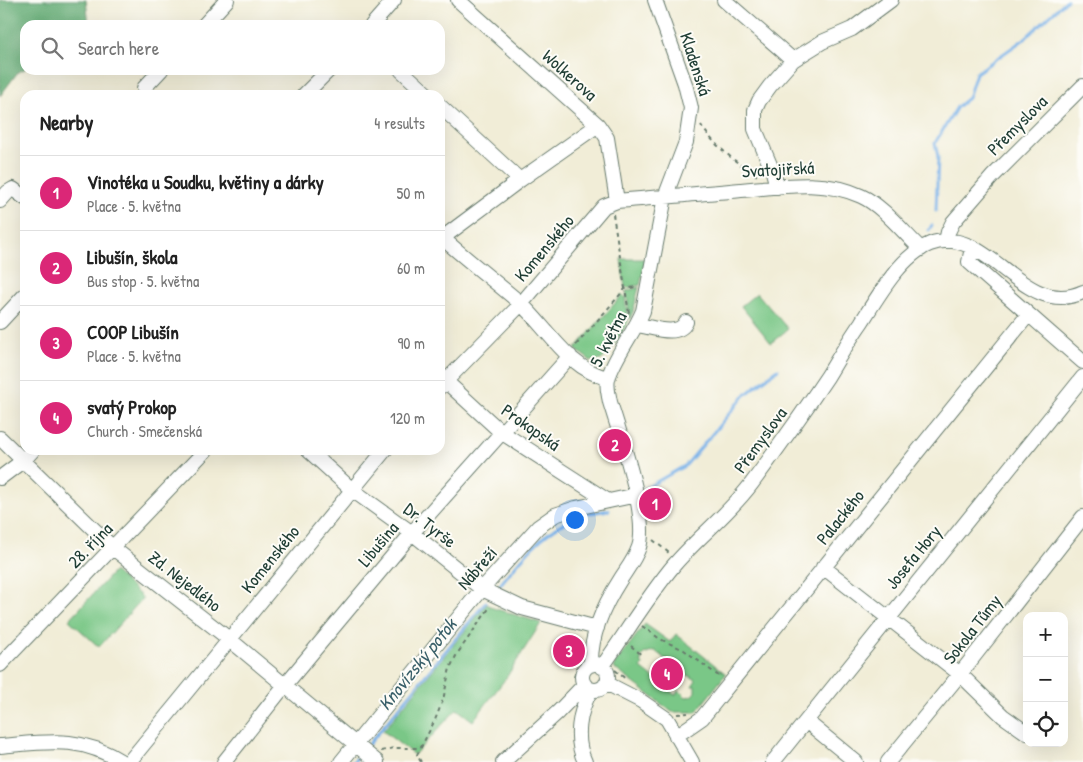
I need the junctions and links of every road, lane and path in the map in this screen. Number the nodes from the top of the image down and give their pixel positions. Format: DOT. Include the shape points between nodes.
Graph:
graph roads {
  1 [pos="227,0"];
  2 [pos="394,0"];
  3 [pos="458,0"];
  4 [pos="655,0"];
  5 [pos="724,0"];
  6 [pos="892,0"];
  7 [pos="209,20"];
  8 [pos="376,20"];
  9 [pos="794,60"];
  10 [pos="156,75"];
  11 [pos="324,75"];
  12 [pos="406,75"];
  13 [pos="1083,86"];
  14 [pos="144,88"];
  15 [pos="309,90"];
  16 [pos="423,90"];
  17 [pos="691,108"];
  18 [pos="445,111"];
  19 [pos="598,125"];
  20 [pos="520,180"];
  21 [pos="777,187"];
  22 [pos="20,194"];
  23 [pos="665,197"];
  24 [pos="617,200"];
  25 [pos="0,201"];
  26 [pos="445,236"];
  27 [pos="946,241"];
  28 [pos="445,242"];
  29 [pos="972,248"];
  30 [pos="921,249"];
  31 [pos="625,289"];
  32 [pos="1083,292"];
  33 [pos="20,300"];
  34 [pos="521,304"];
  35 [pos="1028,315"];
  36 [pos="0,322"];
  37 [pos="634,322"];
  38 [pos="686,322"];
  39 [pos="570,356"];
  40 [pos="1083,362"];
  41 [pos="1083,377"];
  42 [pos="445,378"];
  43 [pos="608,378"];
  44 [pos="445,384"];
  45 [pos="501,432"];
  46 [pos="0,438"];
  47 [pos="20,450"];
  48 [pos="28,455"];
  49 [pos="201,455"];
  50 [pos="314,455"];
  51 [pos="382,455"];
  52 [pos="0,478"];
  53 [pos="352,490"];
  54 [pos="637,495"];
  55 [pos="608,501"];
  56 [pos="1083,517"];
  57 [pos="412,533"];
  58 [pos="653,540"];
  59 [pos="113,548"];
  60 [pos="678,561"];
  61 [pos="823,567"];
  62 [pos="482,590"];
  63 [pos="496,596"];
  64 [pos="888,618"];
  65 [pos="640,625"];
  66 [pos="596,628"];
  67 [pos="229,639"];
  68 [pos="627,643"];
  69 [pos="643,656"];
  70 [pos="0,665"];
  71 [pos="596,665"];
  72 [pos="960,674"];
  73 [pos="628,680"];
  74 [pos="724,680"];
  75 [pos="606,682"];
  76 [pos="583,684"];
  77 [pos="285,685"];
  78 [pos="558,712"];
  79 [pos="688,713"];
  80 [pos="670,714"];
  81 [pos="580,722"];
  82 [pos="806,722"];
  83 [pos="1023,730"];
  84 [pos="676,736"];
  85 [pos="356,744"];
  86 [pos="0,746"];
  87 [pos="421,748"];
  88 [pos="375,760"];
  89 [pos="122,762"];
  90 [pos="129,762"];
  91 [pos="224,762"];
  92 [pos="341,762"];
  93 [pos="421,762"];
  94 [pos="503,762"];
  95 [pos="585,762"];
  96 [pos="692,762"];
  97 [pos="773,762"];
  98 [pos="856,762"];
  99 [pos="888,762"];
  1 -- 7 [label="street"];
  2 -- 8 [label="street"];
  3 -- 19 [label="street, Wolkerova"];
  4 -- 17 [label="street, Kladenská"];
  5 -- 9 [label="street"];
  6 -- 9 [label="street" via="852,29 822,42"];
  9 -- 21 [label="street" via="759,100 755,110 755,130"];
  10 -- 14 [label="street"];
  11 -- 15 [label="street"];
  12 -- 16 [label="street"];
  13 -- 27 [label="street, Přemyslova" via="992,177 953,222"];
  17 -- 21 [label="path" via="707,135 723,150"];
  17 -- 23 [label="street, Kladenská" via="686,142"];
  18 -- 20 [label="street"];
  19 -- 20 [label="street"];
  19 -- 24 [label="street, Wolkerova" via="607,138"];
  20 -- 26 [label="street"];
  21 -- 23 [label="street, Svatojiřská"];
  21 -- 30 [label="street, Svatojiřská" via="829,186 862,196 875,204"];
  22 -- 25 [label="street" via="14,189"];
  23 -- 24 [label="street, Svatojiřská"];
  23 -- 37 [label="street, 5. května" via="643,311"];
  24 -- 31 [label="path" via="612,212"];
  24 -- 34 [label="street, Komenského" via="604,206"];
  27 -- 29 [label="street"];
  27 -- 30 [label="street, Přemyslova"];
  28 -- 34 [label="street"];
  29 -- 32 [label="street" via="1045,296 1062,298"];
  29 -- 35 [label="street" via="969,262"];
  30 -- 60 [label="street, Přemyslova" via="901,266 883,289 808,405 752,483 725,516"];
  31 -- 37 [label="path"];
  31 -- 39 [label="path"];
  33 -- 36 [label="street"];
  34 -- 39 [label="street"];
  34 -- 42 [label="street, Komenského"];
  35 -- 40 [label="street"];
  35 -- 61 [label="street, Palackého"];
  37 -- 38 [label="street" via="674,331"];
  37 -- 43 [label="street, 5. května"];
  39 -- 43 [label="street" via="590,372"];
  39 -- 45 [label="street, Libušina"];
  41 -- 64 [label="street, Josefa Hory"];
  43 -- 54 [label="street, 5. května" via="610,402"];
  44 -- 45 [label="street, Prokopská"];
  45 -- 55 [label="street, Prokopská"];
  45 -- 57 [label="street, Libušina"];
  46 -- 47 [label="street, Zd. Nejedlého"];
  48 -- 52 [label="street"];
  48 -- 59 [label="street, Zd. Nejedlého"];
  49 -- 59 [label="street, 28. října"];
  50 -- 53 [label="street, Dr. Tyrše"];
  51 -- 53 [label="street, Komenského"];
  53 -- 57 [label="street, Dr. Tyrše"];
  53 -- 67 [label="street, Komenského"];
  54 -- 55 [label="street, Nábřeží"];
  54 -- 66 [label="street, 5. května" via="642,535 640,546 607,600"];
  55 -- 62 [label="street, Nábřeží" via="554,515 538,527"];
  56 -- 72 [label="street, Sokola Tůmy"];
  57 -- 62 [label="street, Dr. Tyrše"];
  57 -- 77 [label="street, Libušina"];
  58 -- 60 [label="path"];
  59 -- 67 [label="street, Zd. Nejedlého"];
  59 -- 70 [label="street, 28. října"];
  60 -- 71 [label="street, Přemyslova"];
  61 -- 64 [label="street"];
  61 -- 84 [label="street, Palackého" via="702,718"];
  62 -- 63 [label="street, Dr. Tyrše"];
  62 -- 85 [label="street, Nábřeží"];
  63 -- 66 [label="street, Dr. Tyrše" via="522,608"];
  63 -- 87 [label="path" via="450,668 443,700"];
  64 -- 72 [label="street"];
  64 -- 82 [label="street, Josefa Hory"];
  65 -- 74 [label="path" via="684,650"];
  66 -- 71 [label="street, 5. května" via="591,652"];
  67 -- 77 [label="street, Zd. Nejedlého"];
  67 -- 90 [label="street, Komenského"];
  68 -- 69 [label="path"];
  71 -- 73 [label="path" via="613,669"];
  71 -- 75 [label="street" via="607,674"];
  71 -- 76 [label="path"];
  71 -- 76 [label="street, Přemyslova" via="583,672"];
  72 -- 83 [label="street"];
  72 -- 99 [label="street, Sokola Tůmy"];
  75 -- 76 [label="street, Přemyslova" via="600,689"];
  75 -- 84 [label="street" via="667,719"];
  76 -- 78 [label="street, Přemyslova"];
  76 -- 81 [label="street"];
  77 -- 85 [label="street, Zd. Nejedlého"];
  77 -- 91 [label="street, Libušina"];
  78 -- 81 [label="street" via="567,713"];
  78 -- 94 [label="street, Přemyslova"];
  79 -- 80 [label="path"];
  81 -- 95 [label="street"];
  82 -- 97 [label="street, Josefa Hory"];
  82 -- 98 [label="street"];
  84 -- 96 [label="street"];
  85 -- 88 [label="street, Zd. Nejedlého"];
  85 -- 92 [label="street, Nábřeží"];
  86 -- 89 [label="street" via="60,741 95,748"];
  87 -- 88 [label="path" via="386,749 379,752"];
  87 -- 93 [label="path" via="417,755"];
}
